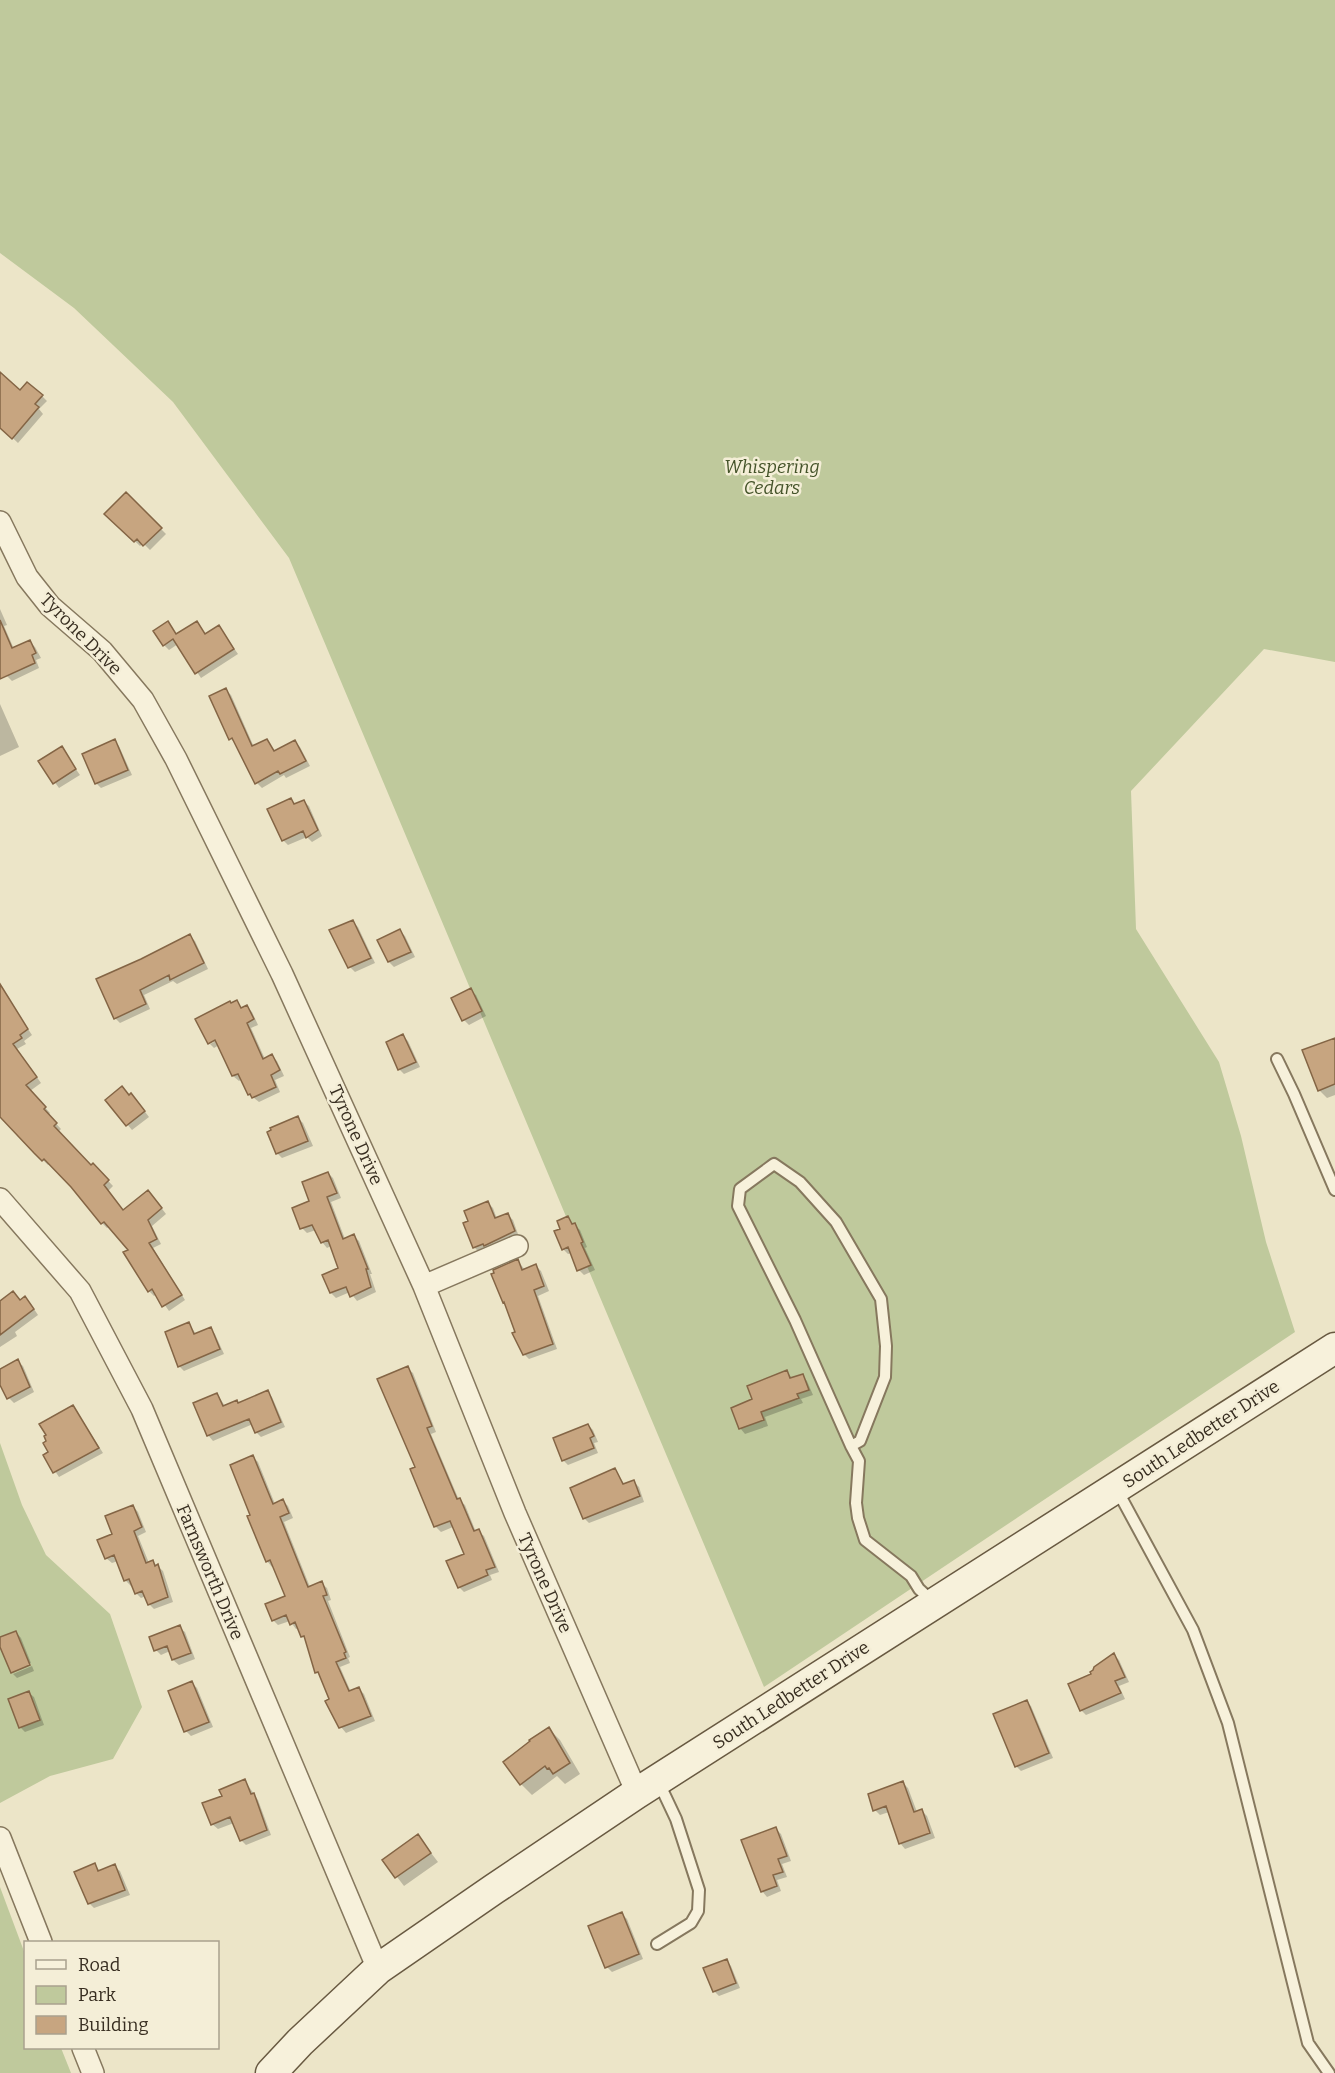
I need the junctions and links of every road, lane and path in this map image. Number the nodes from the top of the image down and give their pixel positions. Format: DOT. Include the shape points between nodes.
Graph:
graph roads {
  1 [pos="0,522"];
  2 [pos="1277,1059"];
  3 [pos="1335,1190"];
  4 [pos="0,1199"];
  5 [pos="517,1246"];
  6 [pos="424,1286"];
  7 [pos="1335,1348"];
  8 [pos="851,1446"];
  9 [pos="1116,1488"];
  10 [pos="935,1603"];
  11 [pos="648,1786"];
  12 [pos="0,1838"];
  13 [pos="41,1941"];
  14 [pos="657,1944"];
  15 [pos="378,1969"];
  16 [pos="83,2049"];
  17 [pos="93,2073"];
  18 [pos="271,2073"];
  19 [pos="1329,2073"];
  1 -- 6 [label="street, Tyrone Drive" via="27,576 50,606 102,651 143,700 282,974"];
  2 -- 3 [label="lane"];
  4 -- 15 [label="street, Farnsworth Drive" via="80,1291 142,1409"];
  5 -- 6 [label="street"];
  6 -- 11 [label="street, Tyrone Drive" via="515,1513"];
  7 -- 9 [label="street, South Ledbetter Drive"];
  8 -- 8 [label="lane" via="800,1330 738,1206 740,1189 774,1164 800,1182 836,1222 881,1299 885,1377 860,1441"];
  8 -- 10 [label="lane" via="859,1461 856,1503 865,1540 911,1576"];
  9 -- 10 [label="street, South Ledbetter Drive"];
  9 -- 19 [label="lane" via="1193,1630 1228,1723 1308,2043"];
  10 -- 11 [label="street, South Ledbetter Drive"];
  11 -- 14 [label="lane" via="676,1819 699,1890 698,1911 691,1923"];
  11 -- 15 [label="street, South Ledbetter Drive"];
  12 -- 13 [label="street"];
  15 -- 18 [label="street, South Ledbetter Drive"];
  16 -- 17 [label="street"];
}
